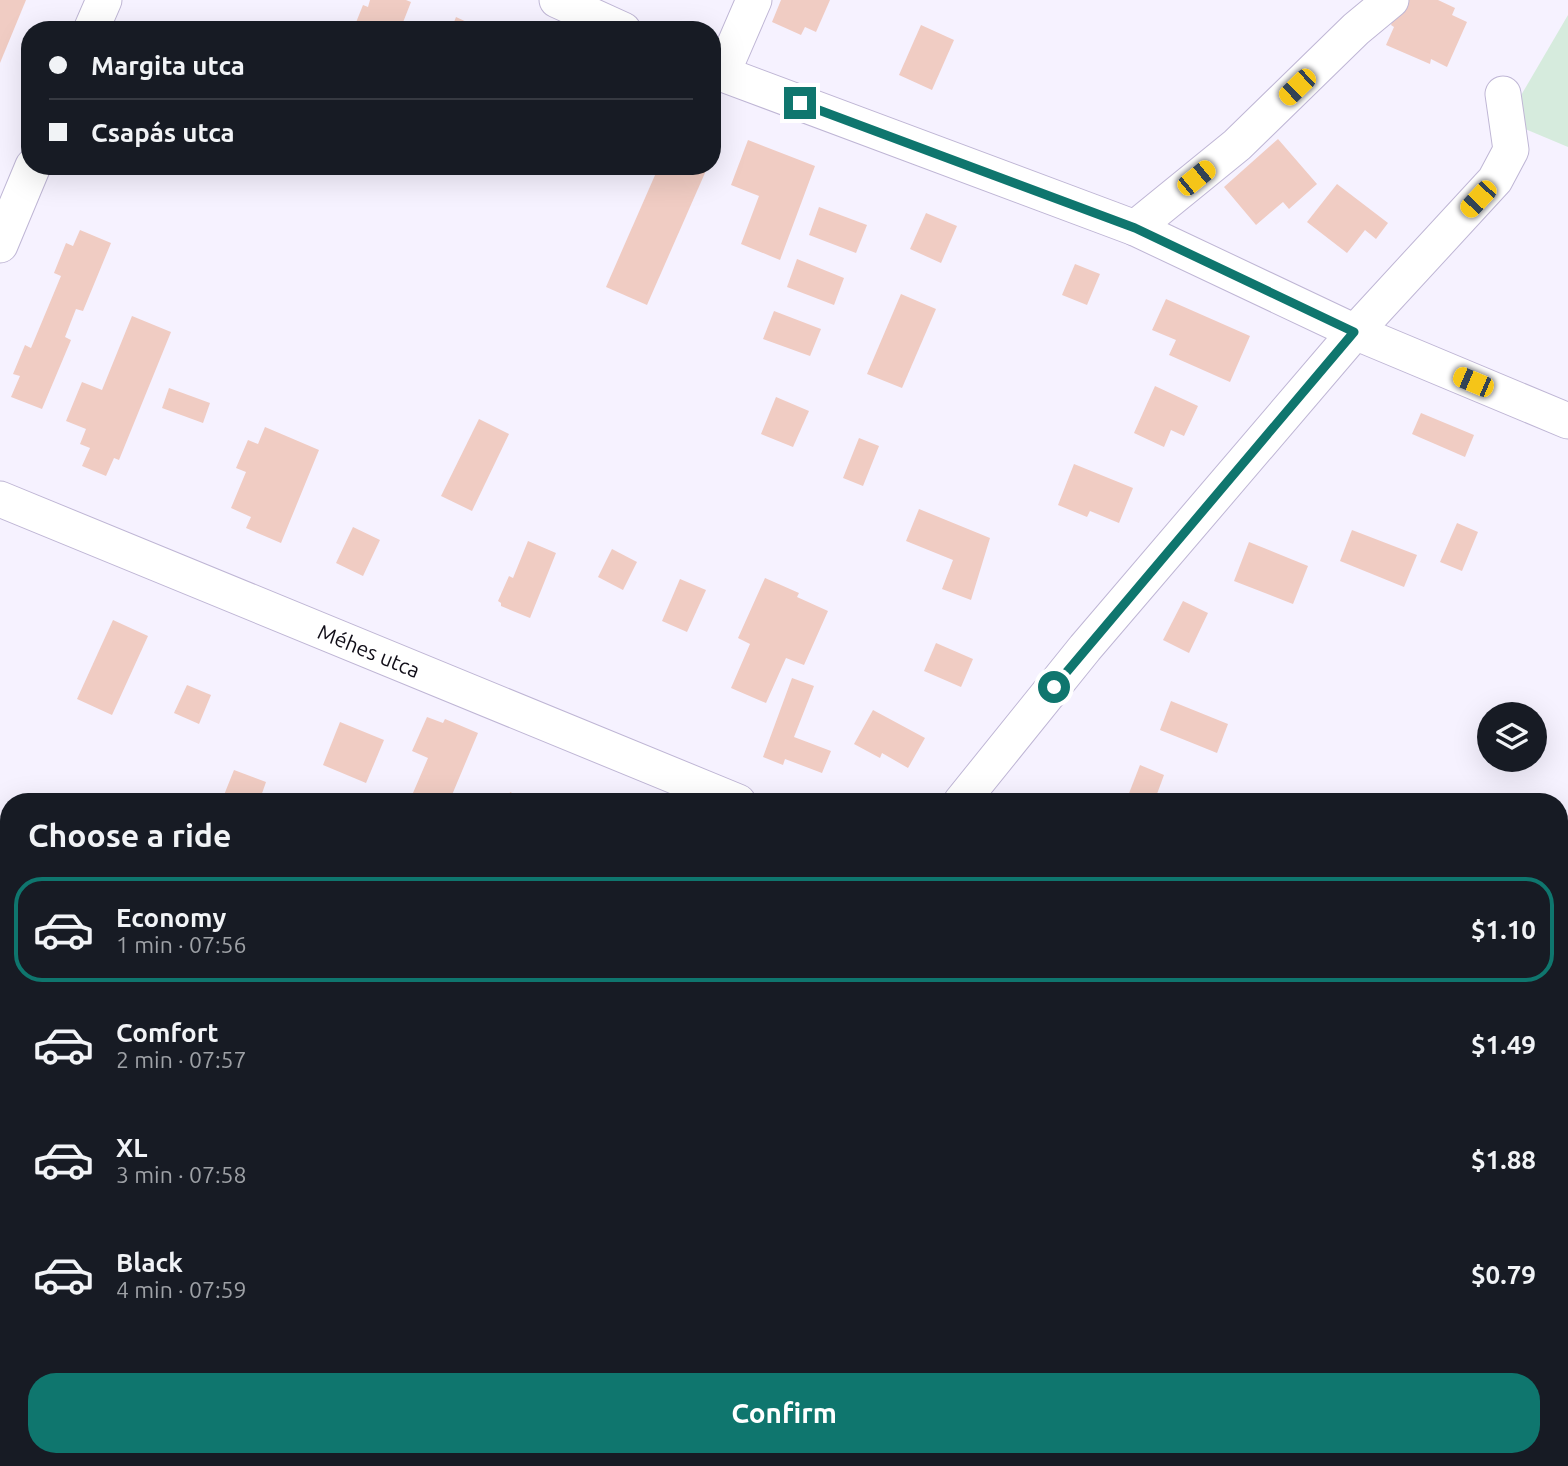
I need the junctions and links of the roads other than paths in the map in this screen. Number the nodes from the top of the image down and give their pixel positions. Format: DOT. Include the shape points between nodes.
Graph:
graph roads {
  1 [pos="104,0"];
  2 [pos="557,0"];
  3 [pos="754,0"];
  4 [pos="1391,0"];
  5 [pos="95,21"];
  6 [pos="603,21"];
  7 [pos="721,64"];
  8 [pos="721,73"];
  9 [pos="1503,94"];
  10 [pos="29,175"];
  11 [pos="1135,228"];
  12 [pos="0,245"];
  13 [pos="1354,332"];
  14 [pos="1568,421"];
  15 [pos="0,499"];
  16 [pos="716,793"];
  17 [pos="968,793"];
  1 -- 5 [label="street"];
  2 -- 6 [label="street"];
  3 -- 7 [label="street"];
  4 -- 11 [label="street" via="1237,145"];
  8 -- 11 [label="street"];
  9 -- 13 [label="street" via="1511,150 1495,180"];
  10 -- 12 [label="street"];
  11 -- 13 [label="street"];
  13 -- 14 [label="street"];
  13 -- 17 [label="street" via="1085,648"];
  15 -- 16 [label="street, Méhes utca"];
}
